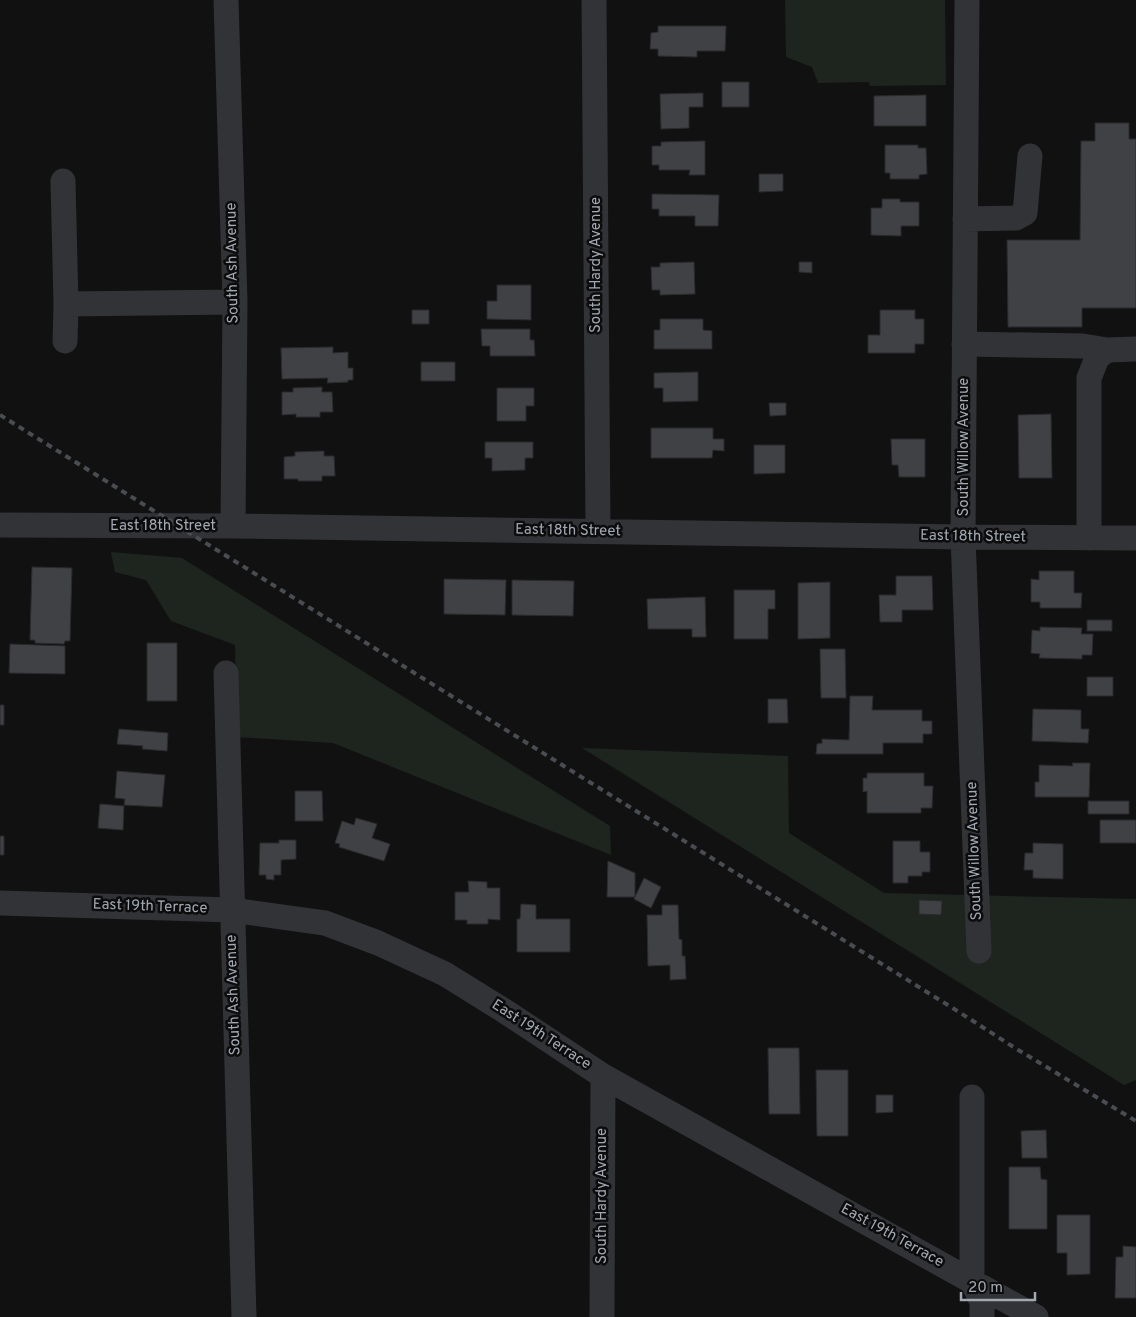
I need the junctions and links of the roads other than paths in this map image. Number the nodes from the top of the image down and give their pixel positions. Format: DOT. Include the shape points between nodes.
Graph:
graph roads {
  1 [pos="226,0"];
  2 [pos="594,0"];
  3 [pos="967,2"];
  4 [pos="1030,156"];
  5 [pos="63,181"];
  6 [pos="965,218"];
  7 [pos="235,302"];
  8 [pos="66,304"];
  9 [pos="65,341"];
  10 [pos="964,344"];
  11 [pos="1107,350"];
  12 [pos="1136,350"];
  13 [pos="0,525"];
  14 [pos="233,526"];
  15 [pos="598,531"];
  16 [pos="963,537"];
  17 [pos="1089,538"];
  18 [pos="1136,538"];
  19 [pos="226,673"];
  20 [pos="0,903"];
  21 [pos="232,910"];
  22 [pos="979,951"];
  23 [pos="603,1076"];
  24 [pos="972,1097"];
  25 [pos="972,1281"];
  26 [pos="244,1317"];
  27 [pos="602,1317"];
  28 [pos="982,1317"];
  29 [pos="1036,1317"];
  1 -- 7 [label="street, South Ash Avenue"];
  2 -- 15 [label="street, South Hardy Avenue"];
  3 -- 6 [label="street, South Willow Avenue"];
  4 -- 6 [label="street" via="1025,213 1016,218"];
  5 -- 8 [label="street"];
  6 -- 10 [label="street, South Willow Avenue"];
  7 -- 8 [label="street"];
  7 -- 14 [label="street, South Ash Avenue"];
  8 -- 9 [label="street"];
  10 -- 11 [label="street" via="1083,346"];
  10 -- 16 [label="street, South Willow Avenue"];
  11 -- 12 [label="street"];
  11 -- 17 [label="street" via="1097,358 1089,378"];
  13 -- 14 [label="street, East 18th Street"];
  14 -- 15 [label="street, East 18th Street"];
  15 -- 16 [label="street, East 18th Street"];
  16 -- 17 [label="street, East 18th Street"];
  16 -- 22 [label="street, South Willow Avenue"];
  17 -- 18 [label="street, East 18th Street"];
  19 -- 21 [label="street, South Ash Avenue"];
  20 -- 21 [label="street, East 19th Terrace"];
  21 -- 23 [label="street, East 19th Terrace" via="325,923 378,943 445,974"];
  21 -- 26 [label="street, South Ash Avenue"];
  23 -- 25 [label="street, East 19th Terrace"];
  23 -- 27 [label="street, South Hardy Avenue"];
  24 -- 25 [label="street"];
  25 -- 28 [label="street" via="982,1302"];
  25 -- 29 [label="street, East 19th Terrace"];
}
